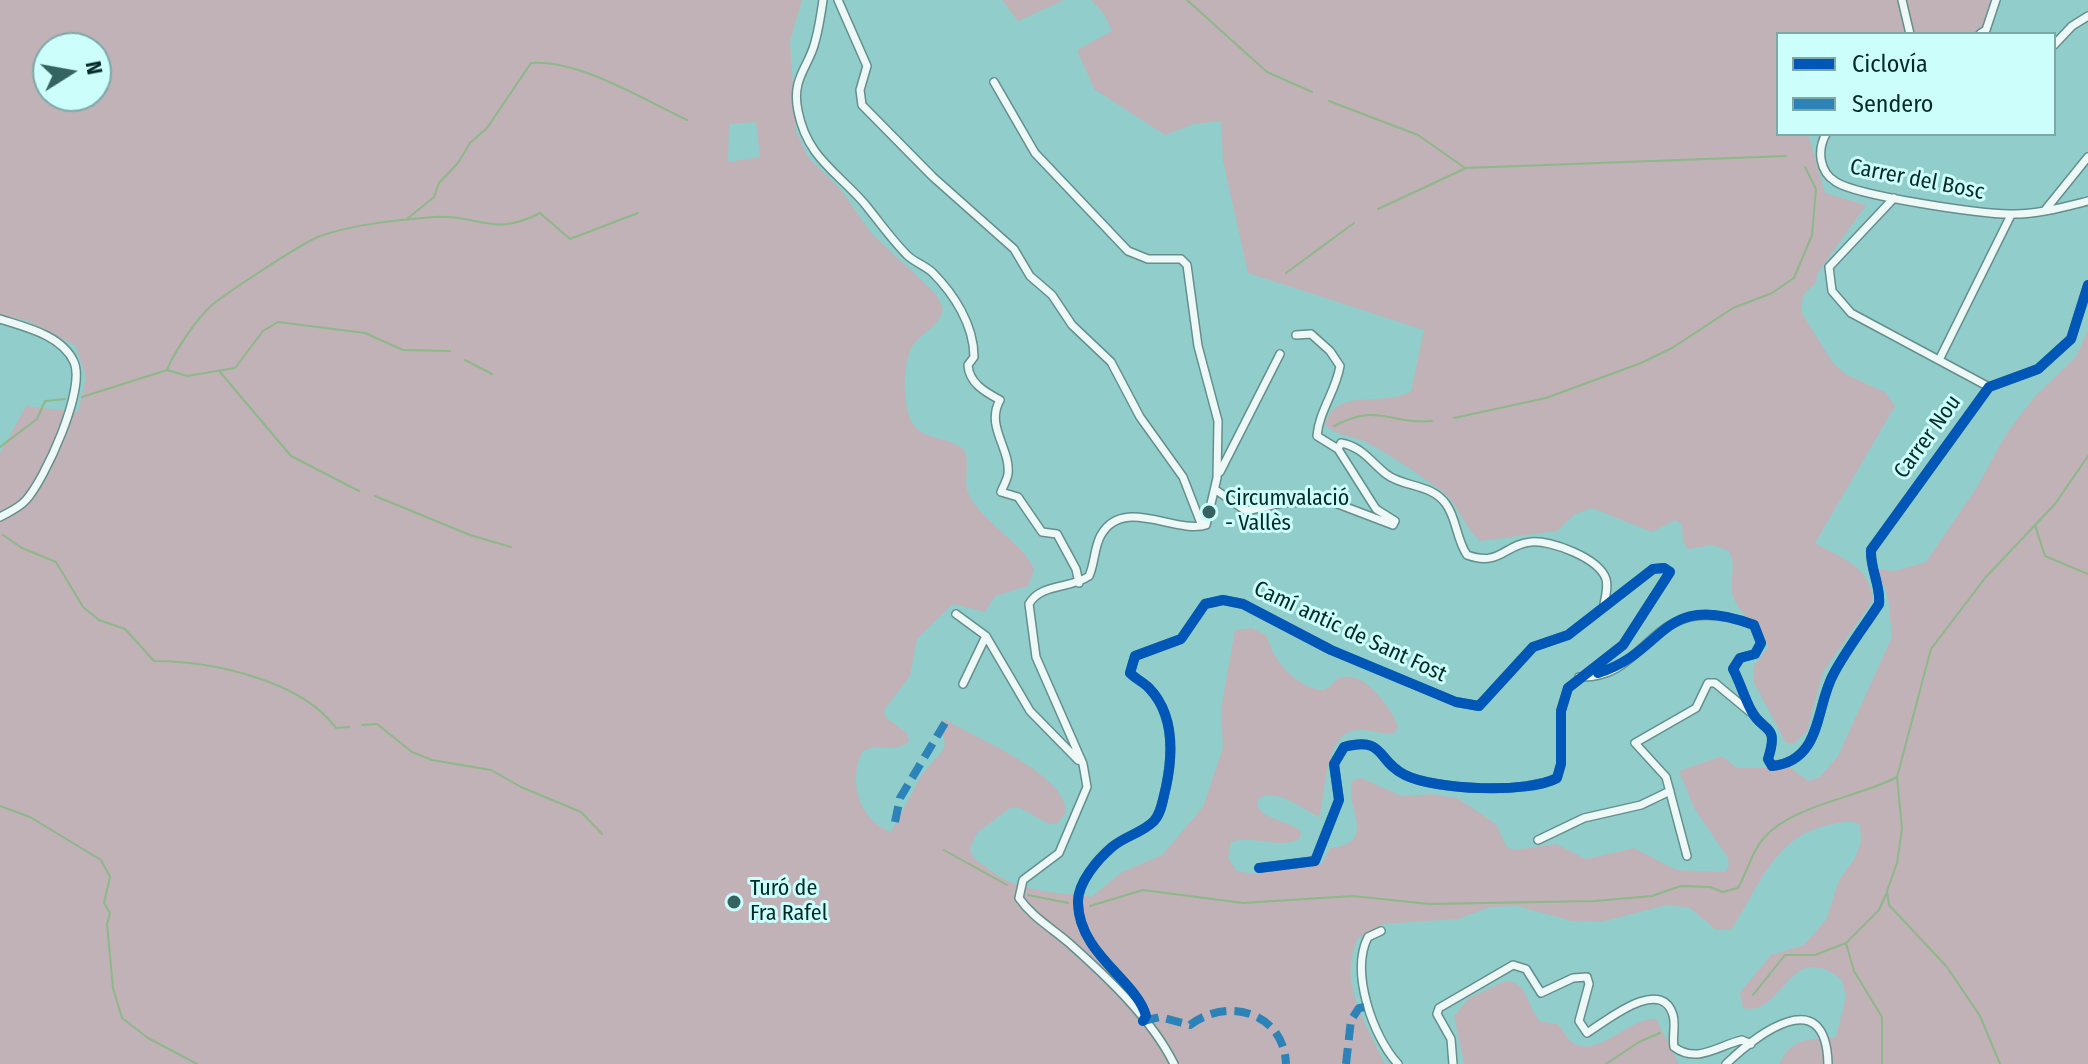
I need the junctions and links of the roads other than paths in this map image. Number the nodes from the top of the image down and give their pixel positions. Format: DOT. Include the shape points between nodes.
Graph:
graph roads {
  1 [pos="823,0"];
  2 [pos="838,0"];
  3 [pos="1902,0"];
  4 [pos="1996,0"];
  5 [pos="2088,16"];
  6 [pos="1910,32"];
  7 [pos="1983,32"];
  8 [pos="2056,43"];
  9 [pos="994,82"];
  10 [pos="1825,136"];
  11 [pos="2088,157"];
  12 [pos="1894,198"];
  13 [pos="2088,201"];
  14 [pos="2046,209"];
  15 [pos="2011,215"];
  16 [pos="2088,285"];
  17 [pos="0,319"];
  18 [pos="1296,335"];
  19 [pos="1280,354"];
  20 [pos="1940,358"];
  21 [pos="1989,387"];
  22 [pos="1338,449"];
  23 [pos="1217,478"];
  24 [pos="1216,490"];
  25 [pos="0,517"];
  26 [pos="1202,526"];
  27 [pos="1079,583"];
  28 [pos="1604,604"];
  29 [pos="956,614"];
  30 [pos="986,636"];
  31 [pos="1579,677"];
  32 [pos="963,684"];
  33 [pos="1752,714"];
  34 [pos="1083,764"];
  35 [pos="1670,791"];
  36 [pos="1538,840"];
  37 [pos="1687,856"];
  38 [pos="1259,868"];
  39 [pos="1381,931"];
  40 [pos="1143,1021"];
  41 [pos="1751,1044"];
  42 [pos="1174,1064"];
  43 [pos="1398,1064"];
  44 [pos="1453,1064"];
  45 [pos="1726,1064"];
  46 [pos="1828,1064"];
  1 -- 27 [label="street" via="815,46 802,66 797,90 797,110 809,144 827,170 861,200 909,258 929,270 960,310 974,337 968,374 982,391 1000,400 995,427 1008,472 1001,492 1018,497 1042,532 1057,534"];
  2 -- 26 [label="street" via="867,66 862,105 1014,249 1072,325 1111,362 1140,417 1183,477"];
  3 -- 6 [label="street"];
  4 -- 7 [label="street"];
  5 -- 8 [label="street"];
  9 -- 23 [label="street" via="1035,153 1128,251 1148,259 1181,259 1187,265 1198,346 1218,421"];
  10 -- 12 [label="street, Carrer del Bosc" via="1820,153 1830,178"];
  11 -- 14 [label="street"];
  12 -- 15 [label="street, Carrer del Bosc"];
  12 -- 20 [label="street" via="1829,267 1828,278 1851,313"];
  13 -- 14 [label="street"];
  14 -- 15 [label="street, Carrer del Bosc"];
  15 -- 20 [label="street"];
  16 -- 21 [label="street, Carrer Nou" via="2071,339 2055,356 2038,369"];
  17 -- 25 [label="street" via="47,336 75,366 74,394 39,482 25,502"];
  18 -- 22 [label="street" via="1311,334 1340,366 1317,436"];
  19 -- 23 [label="street"];
  20 -- 21 [label="street"];
  21 -- 33 [label="street, Carrer Nou" via="1871,550 1879,604 1833,674 1812,742 1802,753 1772,766 1771,732"];
  22 -- 24 [label="street" via="1376,509 1395,521 1393,525 1330,501 1246,511"];
  22 -- 28 [label="street" via="1341,443 1360,449 1387,475 1437,493 1467,555 1490,559 1521,544 1553,543 1594,565 1603,573"];
  23 -- 24 [label="street"];
  24 -- 26 [label="street"];
  26 -- 27 [label="street" via="1188,528 1150,517 1118,521 1099,538 1094,566"];
  27 -- 34 [label="street" via="1044,591 1029,604 1036,657"];
  28 -- 31 [label="street" via="1653,569 1670,572 1623,645"];
  28 -- 40 [label="street, Camí antic de Sant Fost" via="1568,635 1533,647 1486,701 1473,707 1331,650 1232,601 1205,604 1181,639 1135,656 1130,673 1152,691 1171,738 1162,803 1155,820 1112,847 1083,883 1077,901 1090,939 1140,1002"];
  29 -- 30 [label="street"];
  30 -- 32 [label="street"];
  30 -- 34 [label="street" via="1030,711"];
  31 -- 33 [label="street" via="1613,669 1670,623 1690,615 1733,618 1754,625 1761,643 1733,669"];
  31 -- 38 [label="street" via="1568,688 1561,711 1557,778 1511,790 1455,785 1405,775 1379,748 1362,742 1344,747 1334,764 1339,800 1315,861"];
  33 -- 35 [label="street" via="1715,683 1708,683 1696,708 1635,743 1666,777"];
  34 -- 40 [label="street" via="1087,787 1064,844 1051,861 1023,880 1019,898"];
  35 -- 36 [label="street" via="1641,805 1584,818"];
  35 -- 37 [label="street"];
  39 -- 43 [label="street" via="1368,937 1360,965 1367,1007"];
  40 -- 42 [label="street"];
  41 -- 44 [label="street" via="1742,1040 1695,1056 1682,1053 1674,1047 1673,1013 1666,1004 1646,999 1587,1033 1579,1021 1587,977 1541,993 1526,969 1513,965 1439,1008 1453,1046"];
  41 -- 45 [label="street"];
  41 -- 46 [label="street" via="1774,1025 1802,1019 1824,1037"];
}
